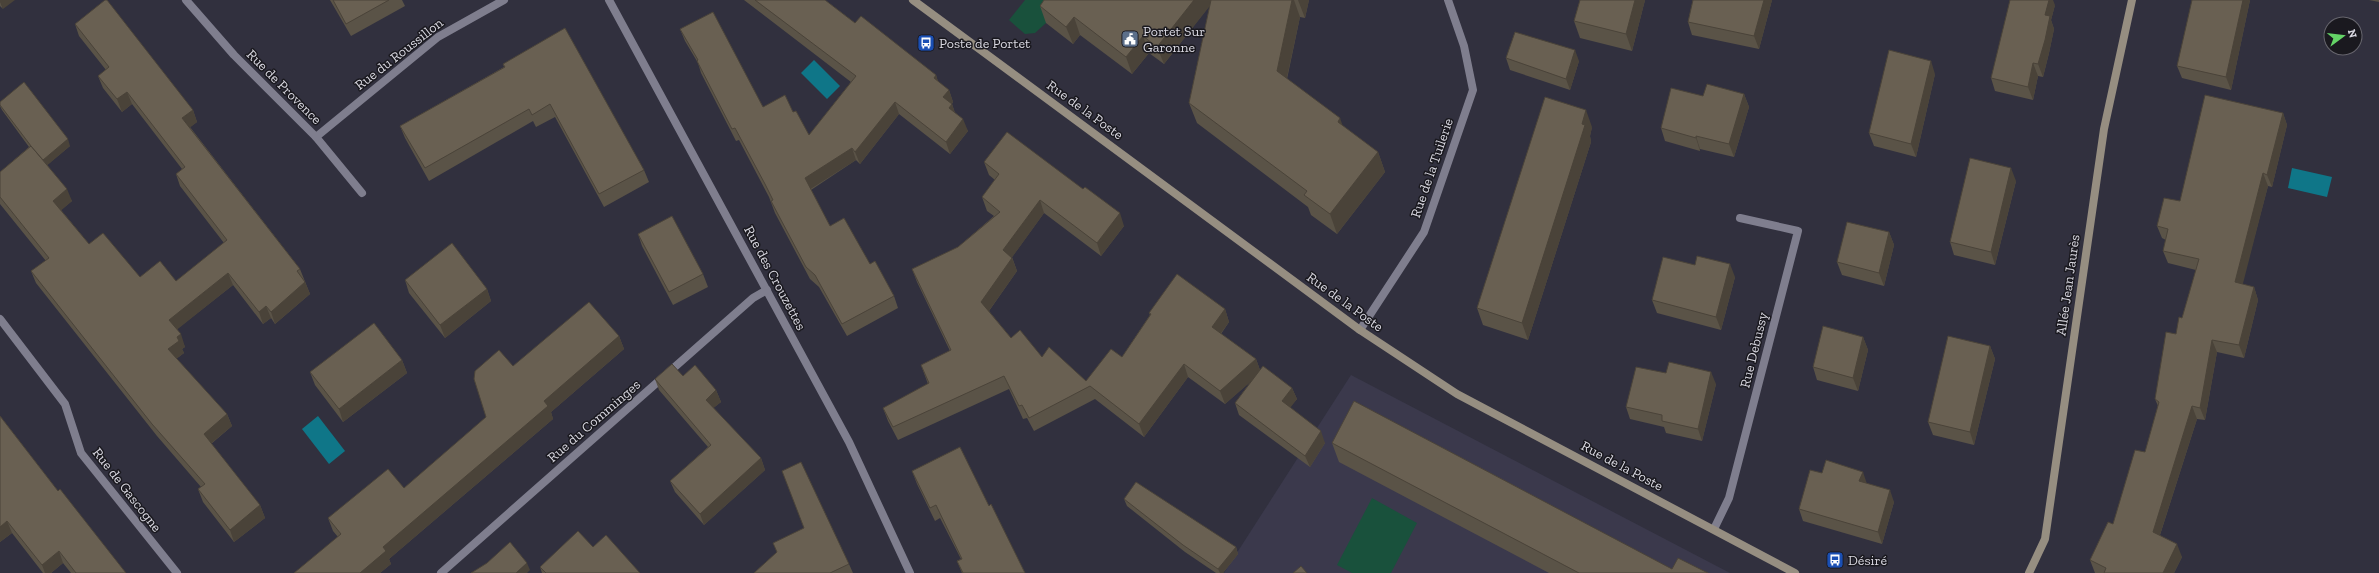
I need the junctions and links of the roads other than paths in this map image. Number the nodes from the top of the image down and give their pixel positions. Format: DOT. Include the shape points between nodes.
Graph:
graph roads {
  1 [pos="186,0"];
  2 [pos="504,0"];
  3 [pos="609,0"];
  4 [pos="913,0"];
  5 [pos="1448,0"];
  6 [pos="2132,0"];
  7 [pos="316,137"];
  8 [pos="362,193"];
  9 [pos="1740,218"];
  10 [pos="766,290"];
  11 [pos="0,318"];
  12 [pos="1360,330"];
  13 [pos="1714,529"];
  14 [pos="177,573"];
  15 [pos="441,573"];
  16 [pos="910,573"];
  17 [pos="1796,573"];
  18 [pos="2029,573"];
  1 -- 7 [label="street, Rue de Provence" via="234,55"];
  2 -- 7 [label="street, Rue du Roussillon" via="438,37"];
  3 -- 10 [label="street, Rue des Crouzettes"];
  4 -- 12 [label="street, Rue de la Poste"];
  5 -- 12 [label="street, Rue de la Tuilerie" via="1464,46 1473,90 1424,232"];
  6 -- 18 [label="street, Allée Jean Jaurès" via="2104,129 2045,539"];
  7 -- 8 [label="street, Rue de Provence"];
  9 -- 13 [label="street, Rue Debussy" via="1798,231 1729,498"];
  10 -- 15 [label="street, Rue du Comminges" via="753,298"];
  10 -- 16 [label="street, Rue des Crouzettes" via="848,442"];
  11 -- 14 [label="street, Rue de Gascogne" via="65,404 81,453"];
  12 -- 13 [label="street, Rue de la Poste" via="1457,394"];
  13 -- 17 [label="street, Rue de la Poste"];
}
